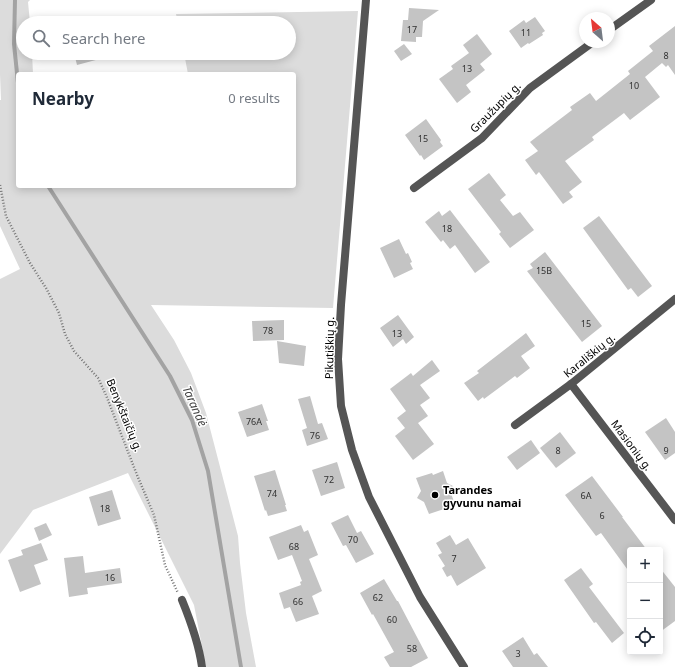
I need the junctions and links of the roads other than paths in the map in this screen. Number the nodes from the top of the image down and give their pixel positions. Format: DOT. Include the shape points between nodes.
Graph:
graph roads {
  1 [pos="366,0"];
  2 [pos="651,0"];
  3 [pos="615,26"];
  4 [pos="585,48"];
  5 [pos="414,188"];
  6 [pos="675,299"];
  7 [pos="572,384"];
  8 [pos="515,425"];
  9 [pos="675,520"];
  10 [pos="182,600"];
  11 [pos="202,667"];
  12 [pos="464,667"];
  1 -- 12 [label="street, Pikutiškių g." via="340,305 338,359 341,406 352,450 369,497 420,597"];
  2 -- 3 [label="street"];
  4 -- 5 [label="street, Graužupių g." via="530,88 482,138"];
  6 -- 7 [label="street, Karališkių g."];
  7 -- 8 [label="street, Karališkių g."];
  7 -- 9 [label="street, Masionių g."];
  10 -- 11 [label="street" via="192,625"];
}
